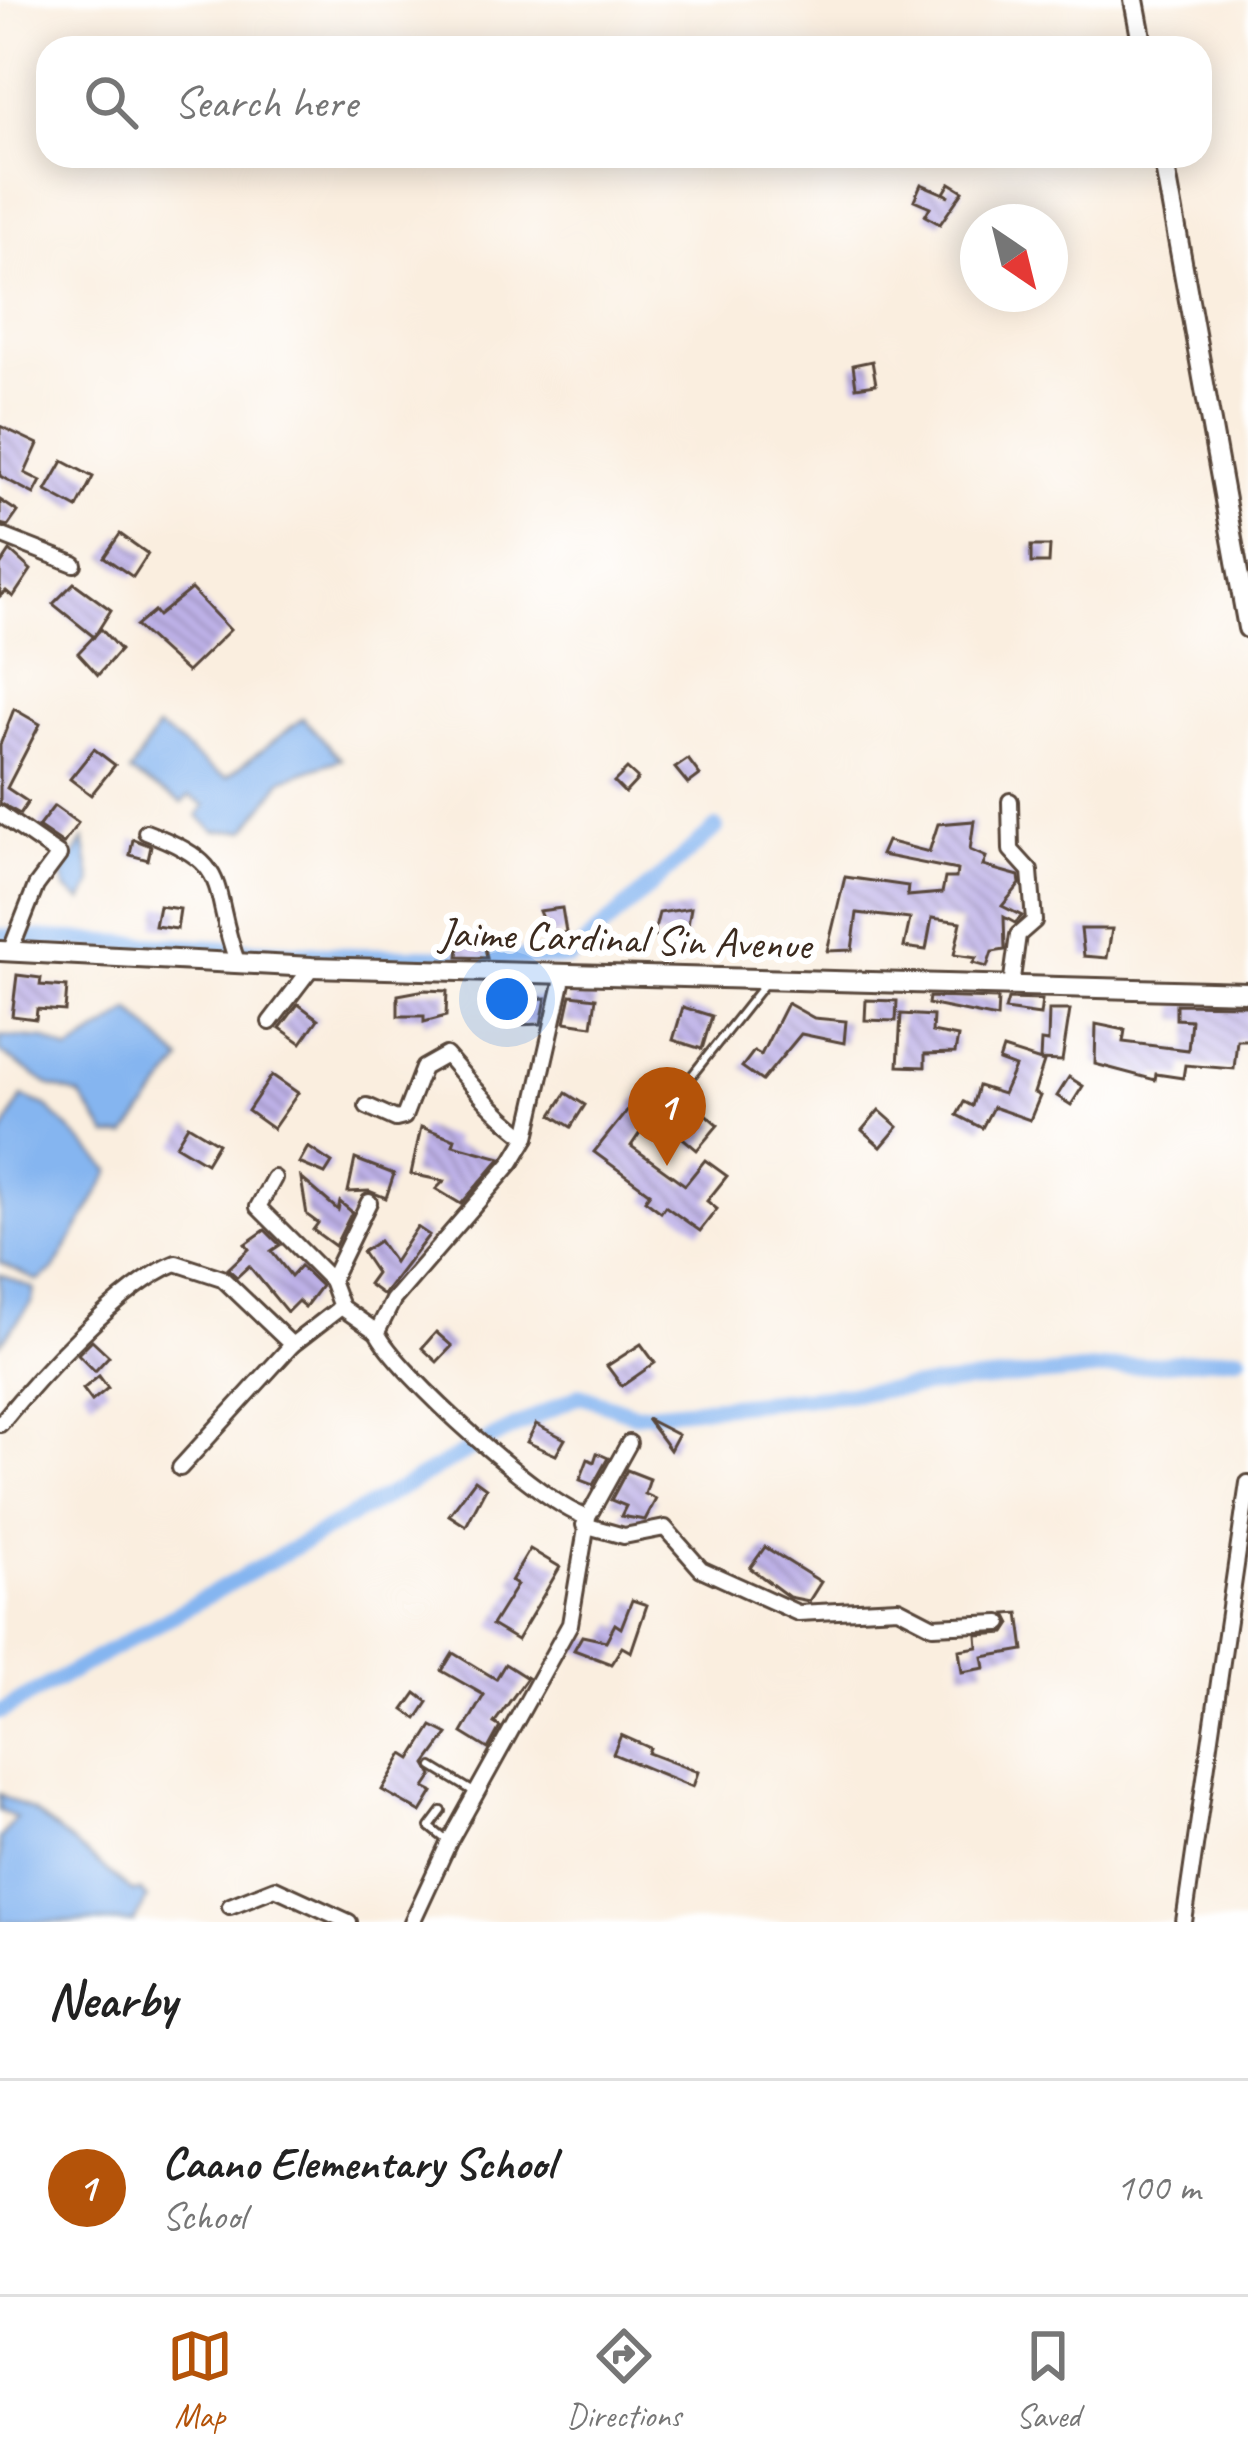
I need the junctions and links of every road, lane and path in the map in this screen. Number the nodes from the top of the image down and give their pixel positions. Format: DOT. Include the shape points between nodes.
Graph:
graph roads {
  1 [pos="1134,0"];
  2 [pos="1141,36"];
  3 [pos="1164,168"];
  4 [pos="2,539"];
  5 [pos="74,564"];
  6 [pos="1248,628"];
  7 [pos="1010,802"];
  8 [pos="0,814"];
  9 [pos="146,832"];
  10 [pos="7,951"];
  11 [pos="238,963"];
  12 [pos="312,967"];
  13 [pos="564,974"];
  14 [pos="768,979"];
  15 [pos="1011,986"];
  16 [pos="1248,992"];
  17 [pos="270,1022"];
  18 [pos="367,1106"];
  19 [pos="655,1122"];
  20 [pos="526,1137"];
  21 [pos="274,1178"];
  22 [pos="369,1202"];
  23 [pos="331,1280"];
  24 [pos="341,1307"];
  25 [pos="377,1332"];
  26 [pos="292,1345"];
  27 [pos="0,1424"];
  28 [pos="629,1443"];
  29 [pos="180,1468"];
  30 [pos="1248,1483"];
  31 [pos="586,1521"];
  32 [pos="1000,1623"];
  33 [pos="433,1768"];
  34 [pos="477,1794"];
  35 [pos="442,1811"];
  36 [pos="449,1842"];
  37 [pos="230,1906"];
  38 [pos="350,1922"];
  39 [pos="412,1922"];
  40 [pos="1184,1922"];
  1 -- 2 [label="main road"];
  3 -- 6 [label="main road"];
  4 -- 5 [label="street"];
  7 -- 15 [label="street" via="1011,850 1030,871 1034,920 1018,935"];
  8 -- 10 [label="street" via="59,855"];
  9 -- 11 [label="street" via="204,860"];
  10 -- 11 [label="main road, Jaime Cardinal Sin Avenue"];
  11 -- 12 [label="main road, Jaime Cardinal Sin Avenue"];
  12 -- 13 [label="main road, Jaime Cardinal Sin Avenue"];
  12 -- 17 [label="street"];
  13 -- 14 [label="main road, Jaime Cardinal Sin Avenue"];
  13 -- 20 [label="street"];
  14 -- 15 [label="main road, Jaime Cardinal Sin Avenue"];
  14 -- 19 [label="lane"];
  15 -- 16 [label="main road, Jaime Cardinal Sin Avenue"];
  18 -- 20 [label="street" via="404,1117 423,1068 446,1055 490,1112"];
  20 -- 25 [label="street" via="393,1300"];
  21 -- 23 [label="street" via="258,1207"];
  22 -- 23 [label="street"];
  23 -- 24 [label="street"];
  24 -- 25 [label="street"];
  24 -- 26 [label="street"];
  25 -- 31 [label="street" via="395,1363"];
  26 -- 27 [label="street" via="222,1278 176,1263 48,1367"];
  26 -- 29 [label="street"];
  28 -- 31 [label="street"];
  30 -- 40 [label="street"];
  31 -- 32 [label="street" via="624,1536 665,1528 701,1569 798,1613 898,1607 933,1626"];
  31 -- 34 [label="street" via="570,1624"];
  33 -- 34 [label="lane"];
  34 -- 36 [label="street"];
  35 -- 36 [label="lane" via="430,1827"];
  36 -- 39 [label="street"];
  37 -- 38 [label="street" via="275,1888"];
}
